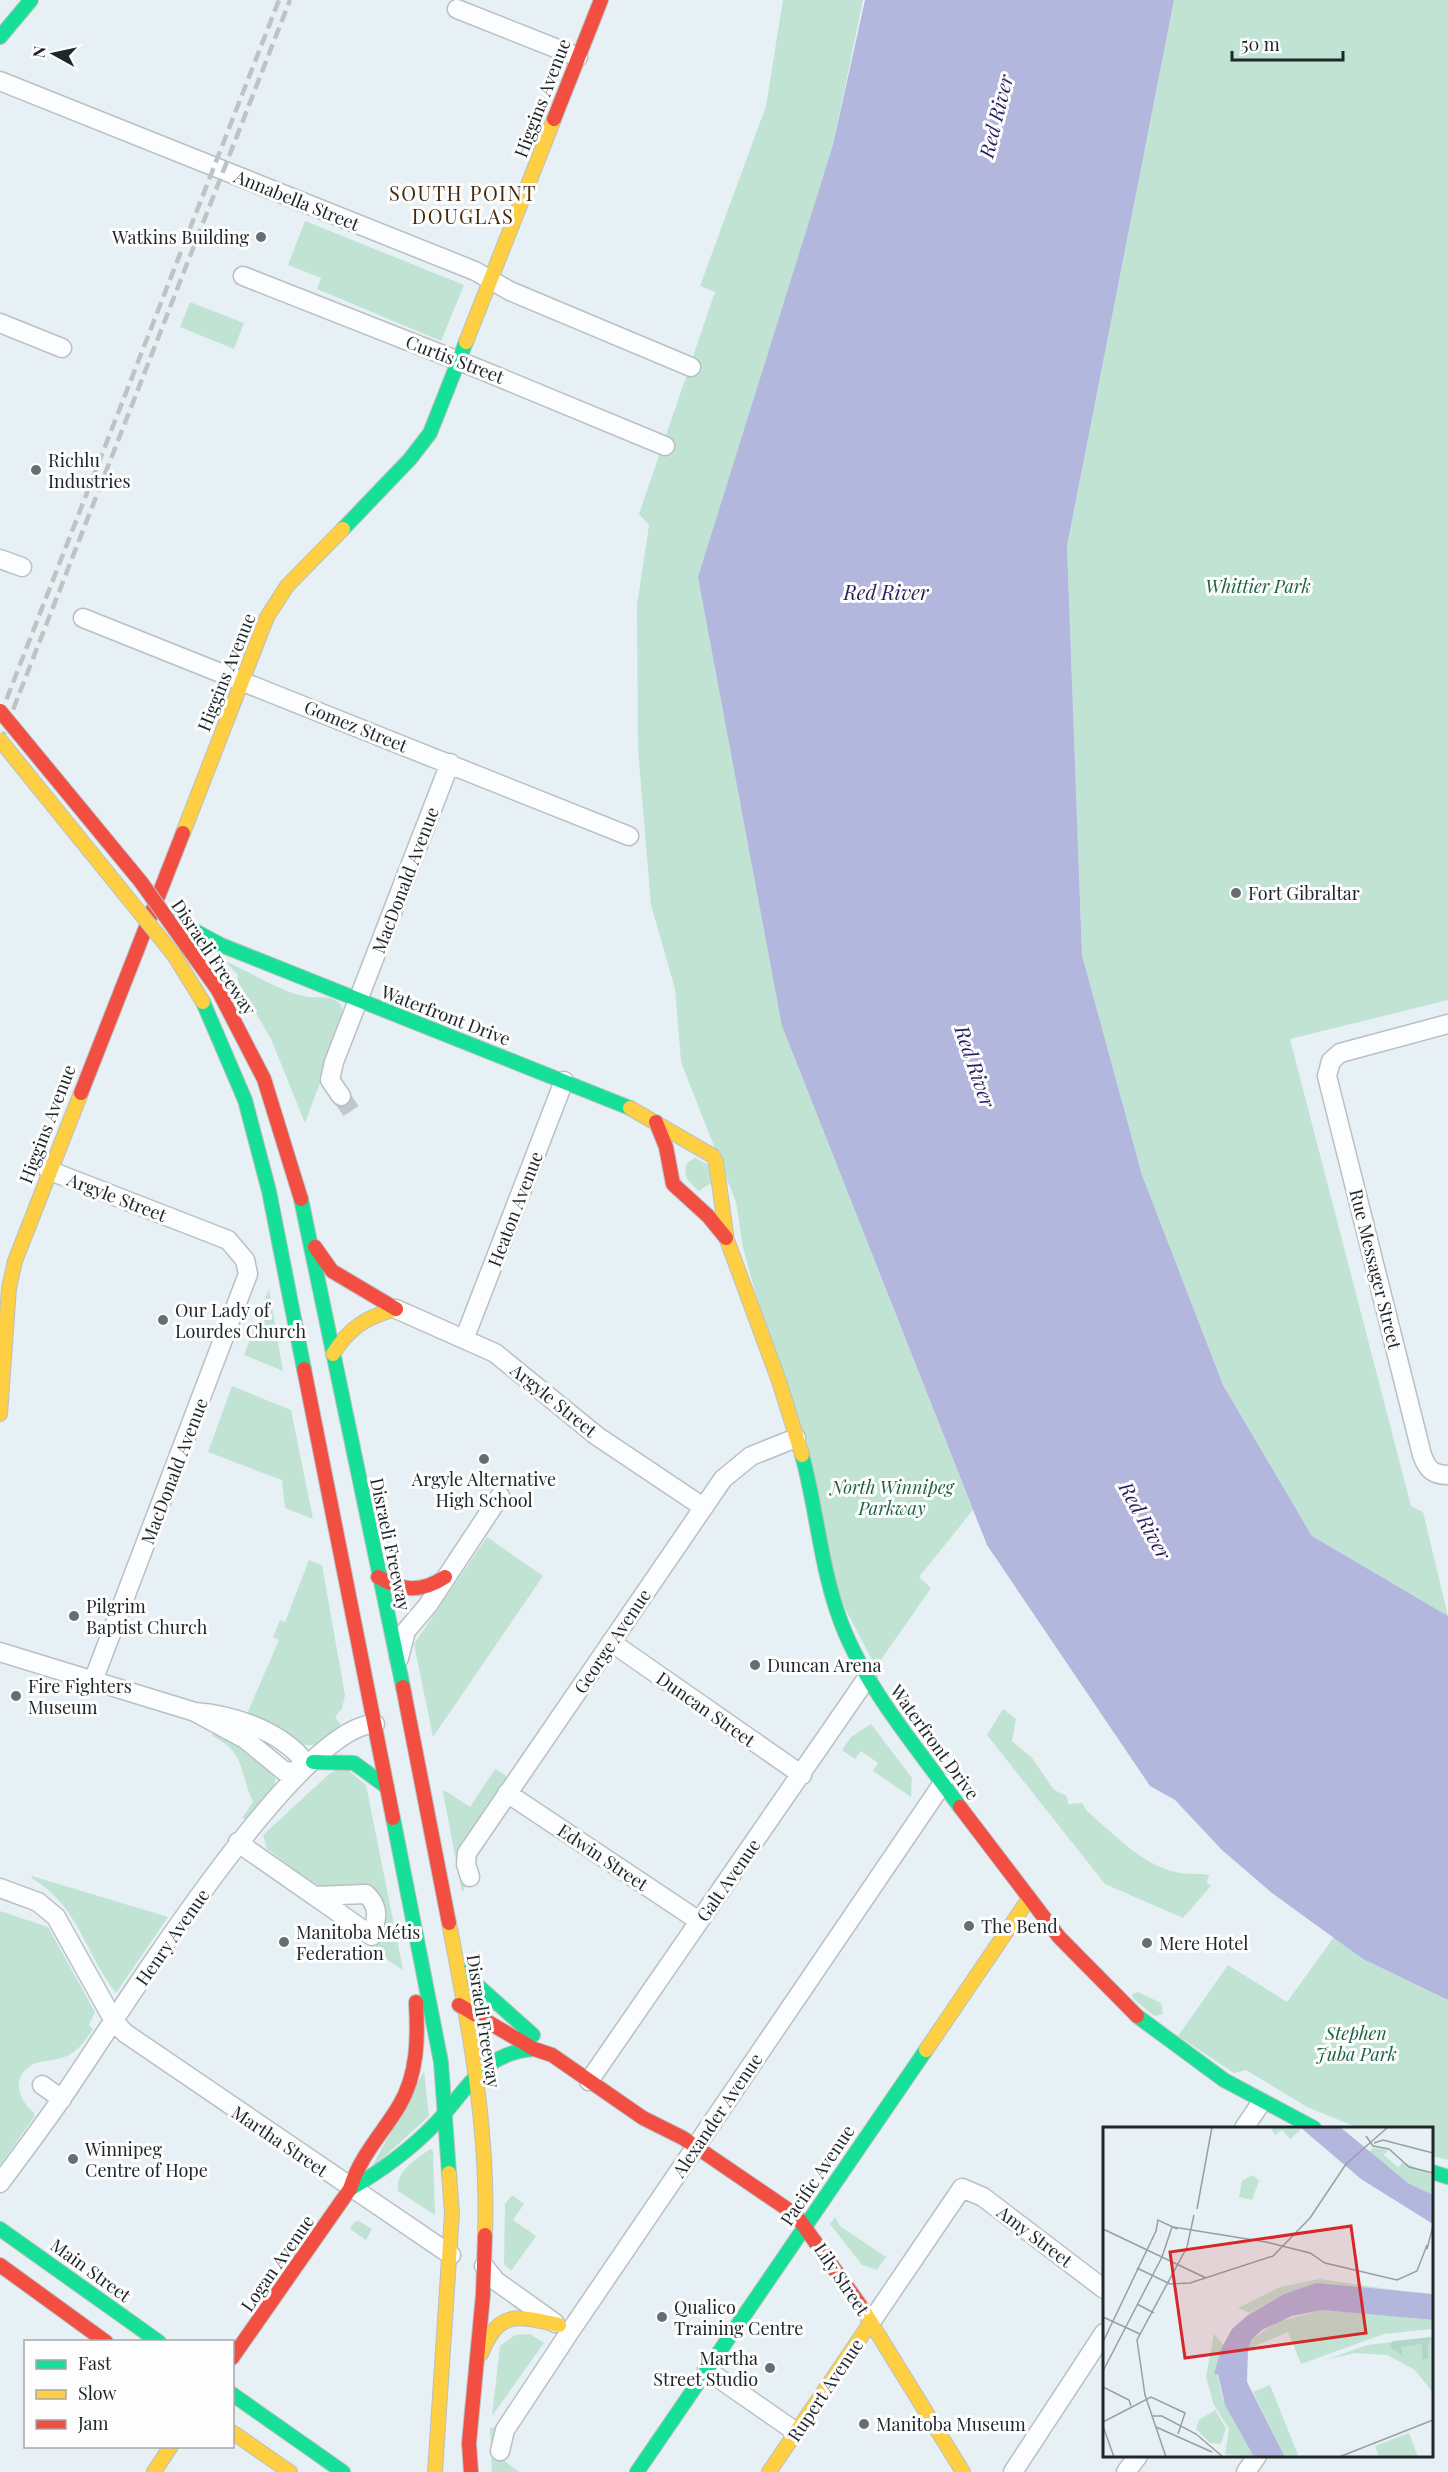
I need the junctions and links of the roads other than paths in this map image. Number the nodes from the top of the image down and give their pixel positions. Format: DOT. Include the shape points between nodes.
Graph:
graph roads {
  1 [pos="31,0"];
  2 [pos="600,0"];
  3 [pos="457,9"];
  4 [pos="0,37"];
  5 [pos="578,57"];
  6 [pos="0,81"];
  7 [pos="243,276"];
  8 [pos="492,280"];
  9 [pos="0,323"];
  10 [pos="62,348"];
  11 [pos="460,362"];
  12 [pos="691,367"];
  13 [pos="665,446"];
  14 [pos="0,559"];
  15 [pos="22,567"];
  16 [pos="84,618"];
  17 [pos="242,681"];
  18 [pos="0,711"];
  19 [pos="0,740"];
  20 [pos="450,763"];
  21 [pos="629,836"];
  22 [pos="152,908"];
  23 [pos="146,924"];
  24 [pos="221,945"];
  25 [pos="358,1001"];
  26 [pos="1448,1024"];
  27 [pos="564,1081"];
  28 [pos="341,1096"];
  29 [pos="656,1122"];
  30 [pos="704,1150"];
  31 [pos="48,1170"];
  32 [pos="670,1170"];
  33 [pos="720,1174"];
  34 [pos="685,1196"];
  35 [pos="310,1239"];
  36 [pos="727,1240"];
  37 [pos="245,1260"];
  38 [pos="396,1309"];
  39 [pos="465,1337"];
  40 [pos="333,1354"];
  41 [pos="0,1414"];
  42 [pos="796,1438"];
  43 [pos="1441,1474"];
  44 [pos="500,1496"];
  45 [pos="703,1507"];
  46 [pos="378,1577"];
  47 [pos="445,1577"];
  48 [pos="611,1642"];
  49 [pos="0,1652"];
  50 [pos="398,1662"];
  51 [pos="867,1678"];
  52 [pos="93,1681"];
  53 [pos="375,1724"];
  54 [pos="392,1738"];
  55 [pos="307,1767"];
  56 [pos="802,1775"];
  57 [pos="943,1783"];
  58 [pos="387,1787"];
  59 [pos="409,1793"];
  60 [pos="507,1794"];
  61 [pos="238,1842"];
  62 [pos="438,1864"];
  63 [pos="470,1877"];
  64 [pos="407,1885"];
  65 [pos="0,1888"];
  66 [pos="315,1896"];
  67 [pos="1028,1900"];
  68 [pos="699,1922"];
  69 [pos="422,1960"];
  70 [pos="459,1969"];
  71 [pos="467,2012"];
  72 [pos="114,2021"];
  73 [pos="534,2049"];
  74 [pos="552,2055"];
  75 [pos="476,2075"];
  76 [pos="589,2081"];
  77 [pos="42,2085"];
  78 [pos="62,2099"];
  79 [pos="1261,2103"];
  80 [pos="446,2114"];
  81 [pos="1245,2127"];
  82 [pos="1312,2127"];
  83 [pos="696,2147"];
  84 [pos="1433,2173"];
  85 [pos="1448,2177"];
  86 [pos="0,2183"];
  87 [pos="962,2188"];
  88 [pos="350,2189"];
  89 [pos="805,2225"];
  90 [pos="0,2229"];
  91 [pos="451,2255"];
  92 [pos="0,2265"];
  93 [pos="484,2266"];
  94 [pos="1103,2288"];
  95 [pos="871,2322"];
  96 [pos="564,2329"];
  97 [pos="1103,2334"];
  98 [pos="103,2340"];
  99 [pos="156,2340"];
  100 [pos="234,2355"];
  101 [pos="477,2366"];
  102 [pos="707,2370"];
  103 [pos="234,2395"];
  104 [pos="796,2432"];
  105 [pos="234,2433"];
  106 [pos="170,2448"];
  107 [pos="500,2451"];
  108 [pos="1137,2457"];
  109 [pos="1256,2457"];
  110 [pos="153,2472"];
  111 [pos="290,2472"];
  112 [pos="343,2472"];
  113 [pos="435,2472"];
  114 [pos="471,2472"];
  115 [pos="637,2472"];
  116 [pos="769,2472"];
  117 [pos="963,2472"];
  118 [pos="1013,2472"];
  119 [pos="1126,2472"];
  120 [pos="1246,2472"];
  1 -- 4 [label="main road"];
  2 -- 5 [label="main road, Higgins Avenue"];
  3 -- 5 [label="street"];
  5 -- 8 [label="main road, Higgins Avenue"];
  6 -- 8 [label="street, Annabella Street"];
  7 -- 11 [label="street, Curtis Street"];
  8 -- 11 [label="main road, Higgins Avenue"];
  8 -- 12 [label="street, Annabella Street"];
  9 -- 10 [label="street"];
  11 -- 13 [label="street, Curtis Street"];
  11 -- 17 [label="main road, Higgins Avenue" via="425,442 273,604"];
  14 -- 15 [label="street"];
  16 -- 17 [label="street, Gomez Street"];
  17 -- 20 [label="street, Gomez Street"];
  17 -- 22 [label="main road, Higgins Avenue"];
  18 -- 35 [label="main road, Disraeli Freeway, bridge" via="184,938 218,990 248,1043 274,1106"];
  19 -- 53 [label="main road, Disraeli Freeway, bridge" via="174,956 203,1002 245,1100 262,1158"];
  20 -- 21 [label="street, Gomez Street"];
  20 -- 25 [label="street, MacDonald Avenue"];
  22 -- 23 [label="main road, Higgins Avenue"];
  22 -- 24 [label="main road, Waterfront Drive"];
  23 -- 24 [label="main road, Waterfront Drive"];
  23 -- 31 [label="main road, Higgins Avenue"];
  24 -- 25 [label="main road, Waterfront Drive"];
  25 -- 27 [label="main road, Waterfront Drive"];
  25 -- 28 [label="street, MacDonald Avenue" via="330,1080"];
  26 -- 43 [label="street, Rue Messager Street" via="1340,1053 1330,1061 1327,1076 1422,1455 1427,1467"];
  27 -- 29 [label="main road, Waterfront Drive"];
  27 -- 39 [label="street, Heaton Avenue"];
  29 -- 30 [label="main road, Waterfront Drive"];
  29 -- 32 [label="main road, Waterfront Drive"];
  30 -- 32 [label="main road" via="683,1152"];
  30 -- 33 [label="main road, Waterfront Drive" via="715,1159"];
  31 -- 37 [label="street, Argyle Street" via="228,1240"];
  31 -- 41 [label="main road, Higgins Avenue" via="11,1278"];
  32 -- 34 [label="main road, Waterfront Drive" via="673,1184"];
  33 -- 34 [label="main road" via="717,1185 708,1194"];
  33 -- 36 [label="main road, Waterfront Drive"];
  34 -- 36 [label="main road, Waterfront Drive"];
  35 -- 38 [label="main road" via="332,1271"];
  35 -- 40 [label="main road, Disraeli Freeway"];
  36 -- 42 [label="main road, Waterfront Drive"];
  37 -- 52 [label="street, MacDonald Avenue" via="245,1289"];
  38 -- 39 [label="street, Argyle Street"];
  38 -- 40 [label="main road" via="362,1319 343,1337"];
  39 -- 45 [label="street, Argyle Street" via="495,1353 597,1436"];
  40 -- 46 [label="main road, Disraeli Freeway"];
  42 -- 45 [label="street, George Avenue" via="742,1461"];
  42 -- 51 [label="main road, Waterfront Drive" via="811,1490 832,1599"];
  44 -- 47 [label="street"];
  45 -- 48 [label="street, George Avenue"];
  46 -- 47 [label="main road" via="412,1592"];
  46 -- 50 [label="main road, Disraeli Freeway"];
  47 -- 50 [label="street" via="406,1631"];
  48 -- 56 [label="street, Duncan Street"];
  48 -- 60 [label="street, George Avenue"];
  49 -- 52 [label="street"];
  50 -- 62 [label="main road, Disraeli Freeway"];
  51 -- 56 [label="street, Galt Avenue"];
  51 -- 57 [label="main road, Waterfront Drive"];
  52 -- 55 [label="street" via="195,1712 246,1739 284,1771"];
  53 -- 54 [label="main road"];
  53 -- 55 [label="street, Henry Avenue" via="347,1733"];
  53 -- 58 [label="main road, Disraeli Freeway"];
  55 -- 58 [label="main road" via="336,1760 362,1764"];
  55 -- 61 [label="street, Henry Avenue"];
  56 -- 68 [label="street, Galt Avenue"];
  57 -- 67 [label="main road, Waterfront Drive"];
  57 -- 83 [label="street, Alexander Avenue"];
  58 -- 64 [label="main road, Disraeli Freeway"];
  59 -- 62 [label="main road" via="414,1814"];
  60 -- 63 [label="street, George Avenue" via="467,1853"];
  60 -- 68 [label="street, Edwin Street"];
  61 -- 66 [label="street"];
  61 -- 72 [label="street, Henry Avenue"];
  62 -- 70 [label="main road, Disraeli Freeway"];
  64 -- 69 [label="main road, Disraeli Freeway"];
  64 -- 88 [label="main road, Logan Avenue" via="418,2042 416,2066 401,2104 357,2164"];
  65 -- 72 [label="street" via="38,1902 57,1917"];
  67 -- 79 [label="main road, Waterfront Drive" via="1140,2019"];
  67 -- 89 [label="main road, Pacific Avenue"];
  68 -- 76 [label="street, Galt Avenue"];
  69 -- 71 [label="main road, Lily Street" via="447,1995"];
  69 -- 80 [label="main road, Disraeli Freeway" via="441,2062"];
  70 -- 71 [label="main road, Disraeli Freeway"];
  70 -- 74 [label="main road, Lily Street"];
  71 -- 73 [label="main road, Lily Street"];
  71 -- 75 [label="main road, Disraeli Freeway"];
  72 -- 78 [label="street, Henry Avenue"];
  72 -- 88 [label="street, Martha Street" via="142,2045"];
  73 -- 74 [label="main road, Lily Street"];
  73 -- 75 [label="main road, Logan Avenue" via="508,2051"];
  74 -- 76 [label="main road, Lily Street"];
  75 -- 80 [label="main road, Logan Avenue"];
  75 -- 93 [label="main road, Disraeli Freeway" via="484,2170"];
  76 -- 83 [label="main road, Lily Street" via="643,2118"];
  77 -- 78 [label="street"];
  78 -- 86 [label="street, Henry Avenue"];
  79 -- 81 [label="street"];
  79 -- 82 [label="main road, Waterfront Drive"];
  80 -- 88 [label="main road, Logan Avenue" via="369,2179"];
  80 -- 91 [label="main road, Disraeli Freeway"];
  83 -- 89 [label="main road, Lily Street"];
  83 -- 96 [label="street, Alexander Avenue"];
  84 -- 85 [label="main road"];
  87 -- 94 [label="street, Amy Street" via="983,2198"];
  87 -- 95 [label="street, Rupert Avenue"];
  88 -- 91 [label="street, Martha Street"];
  88 -- 100 [label="main road, Logan Avenue"];
  89 -- 95 [label="main road, Lily Street"];
  89 -- 102 [label="main road, Pacific Avenue"];
  90 -- 99 [label="main road, Main Street"];
  91 -- 113 [label="main road, Disraeli Freeway"];
  92 -- 98 [label="main road"];
  93 -- 96 [label="street" via="496,2282"];
  93 -- 101 [label="main road, Disraeli Freeway"];
  95 -- 104 [label="main road, Rupert Avenue"];
  95 -- 117 [label="main road, Lily Street"];
  96 -- 101 [label="main road" via="529,2318 501,2324 492,2330"];
  96 -- 107 [label="street, Alexander Avenue" via="505,2430"];
  97 -- 118 [label="street"];
  101 -- 114 [label="main road, Disraeli Freeway" via="469,2443"];
  102 -- 104 [label="street"];
  102 -- 115 [label="main road, Pacific Avenue"];
  103 -- 112 [label="main road"];
  104 -- 116 [label="main road, Rupert Avenue"];
  105 -- 111 [label="main road"];
  106 -- 110 [label="main road"];
  108 -- 119 [label="street"];
  109 -- 120 [label="street"];
}
